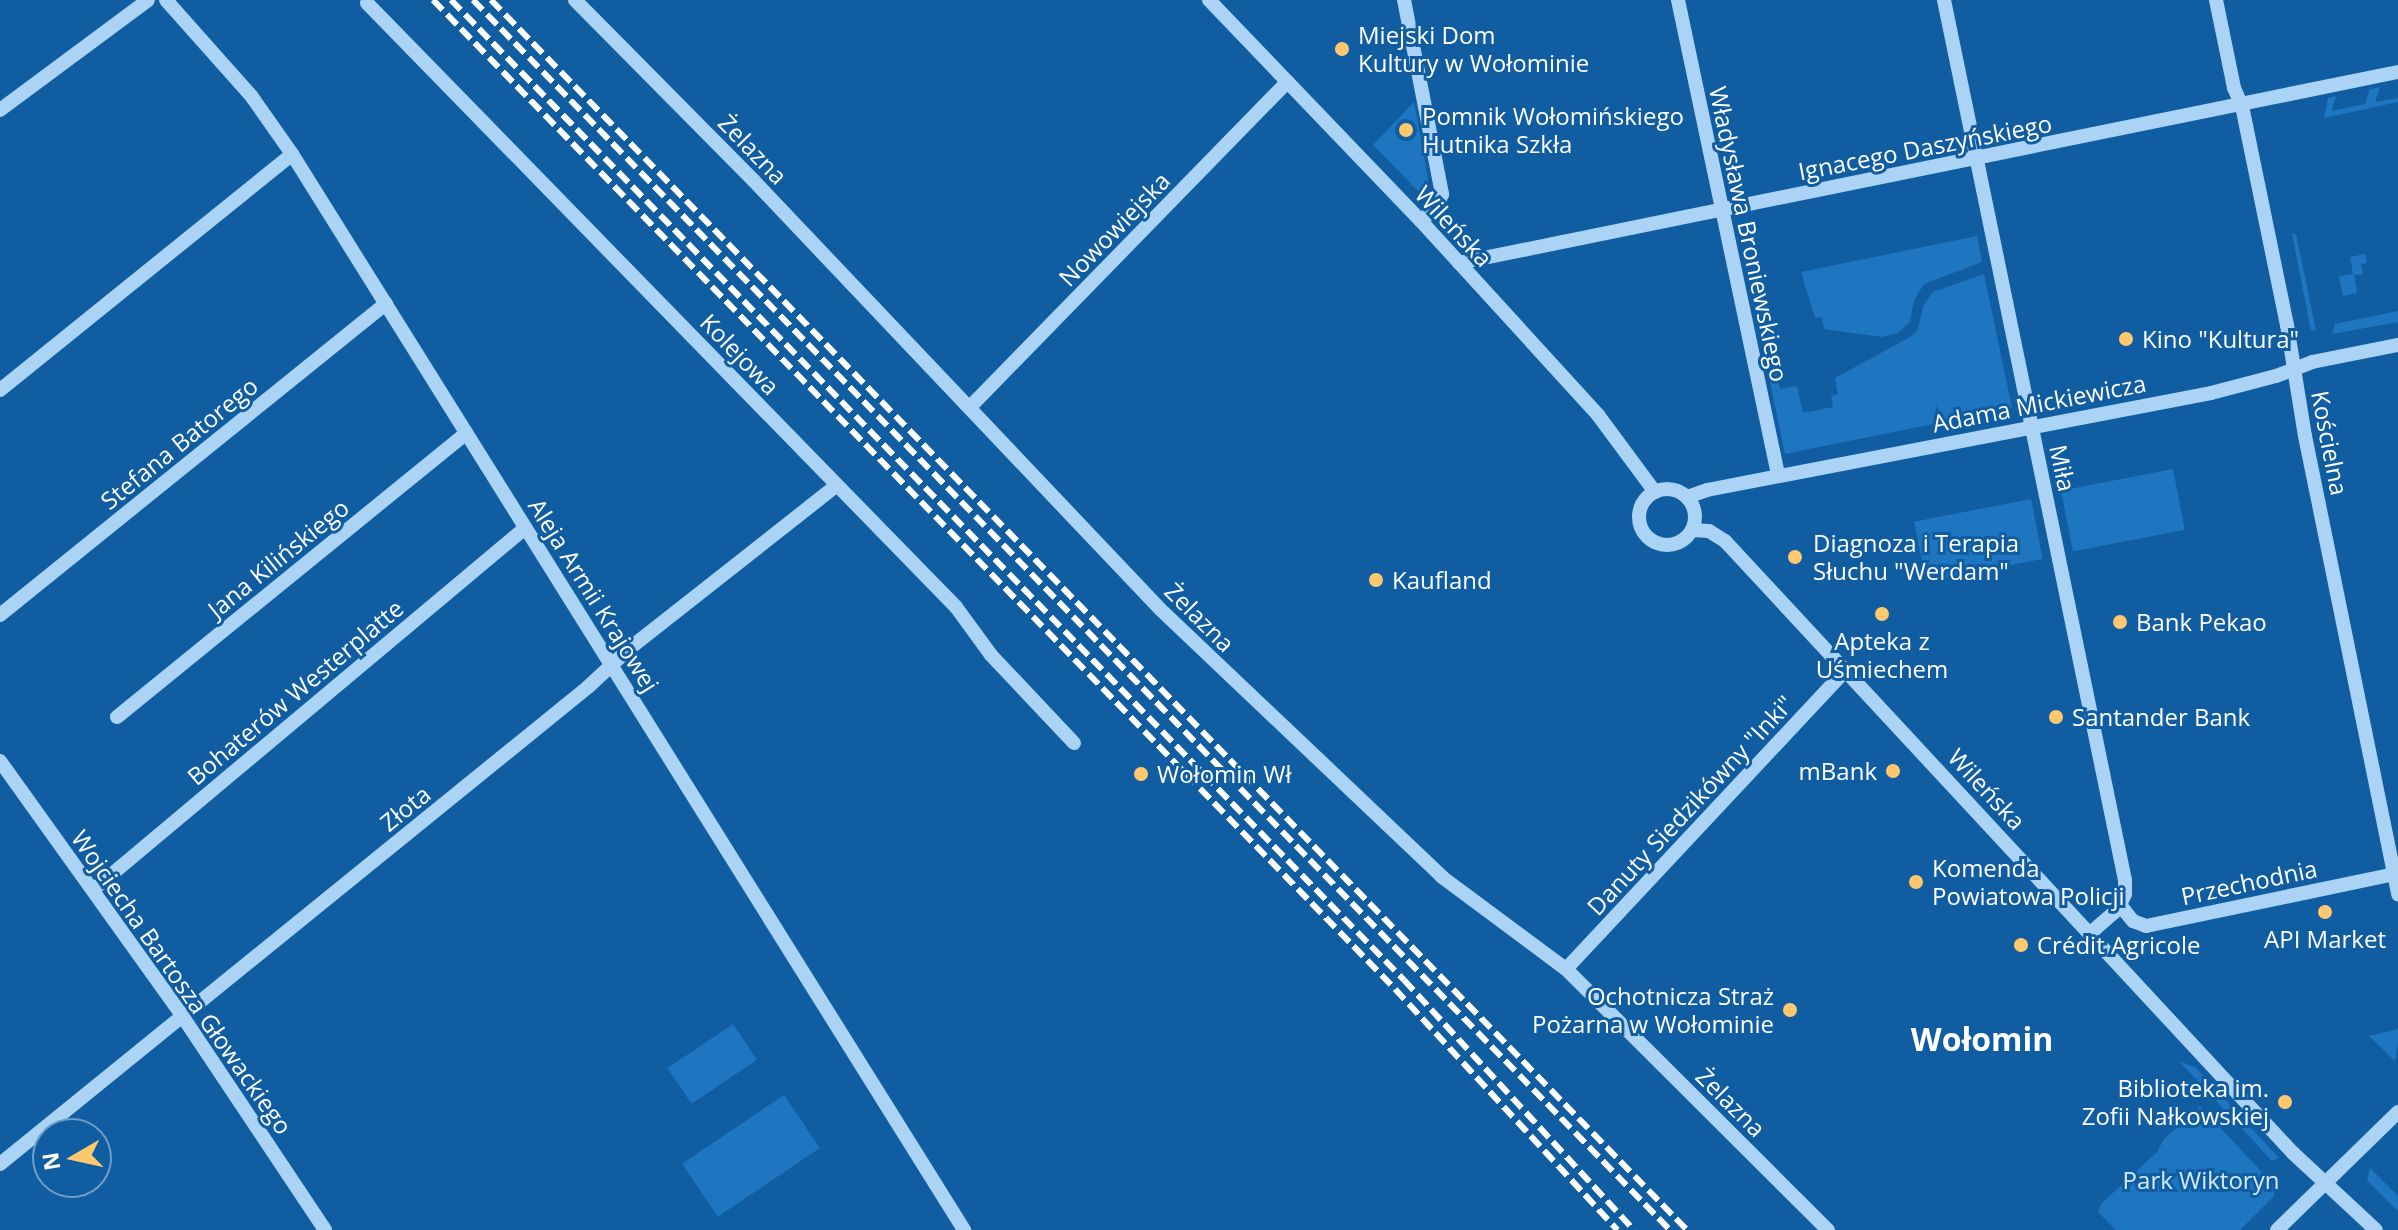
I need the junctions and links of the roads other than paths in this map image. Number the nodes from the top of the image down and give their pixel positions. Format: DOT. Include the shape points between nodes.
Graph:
graph roads {
  1 [pos="148,0"];
  2 [pos="166,0"];
  3 [pos="575,0"];
  4 [pos="1209,0"];
  5 [pos="1404,0"];
  6 [pos="1678,0"];
  7 [pos="1944,0"];
  8 [pos="2216,0"];
  9 [pos="367,3"];
  10 [pos="2398,72"];
  11 [pos="1287,82"];
  12 [pos="2242,106"];
  13 [pos="0,110"];
  14 [pos="292,154"];
  15 [pos="1976,159"];
  16 [pos="1722,210"];
  17 [pos="1421,221"];
  18 [pos="1459,263"];
  19 [pos="386,304"];
  20 [pos="2398,345"];
  21 [pos="2295,370"];
  22 [pos="0,390"];
  23 [pos="971,406"];
  24 [pos="2032,428"];
  25 [pos="466,433"];
  26 [pos="1778,476"];
  27 [pos="837,485"];
  28 [pos="1655,492"];
  29 [pos="1687,497"];
  30 [pos="525,528"];
  31 [pos="1692,530"];
  32 [pos="0,615"];
  33 [pos="613,664"];
  34 [pos="1846,670"];
  35 [pos="117,717"];
  36 [pos="1074,743"];
  37 [pos="0,761"];
  38 [pos="2394,874"];
  39 [pos="93,890"];
  40 [pos="2398,895"];
  41 [pos="2120,905"];
  42 [pos="2090,933"];
  43 [pos="1566,969"];
  44 [pos="183,1017"];
  45 [pos="2398,1112"];
  46 [pos="0,1164"];
  47 [pos="2326,1182"];
  48 [pos="325,1230"];
  49 [pos="964,1230"];
  50 [pos="1828,1230"];
  51 [pos="2277,1230"];
  52 [pos="2376,1230"];
  1 -- 13 [label="street"];
  2 -- 14 [label="street, Aleja Armii Krajowej" via="252,97"];
  3 -- 23 [label="street, Żelazna"];
  4 -- 11 [label="street, Wileńska"];
  5 -- 17 [label="street" via="1442,194"];
  6 -- 16 [label="street, Władysława Broniewskiego"];
  7 -- 15 [label="street, Miła"];
  8 -- 12 [label="street, Kościelna"];
  9 -- 27 [label="street, Kolejowa"];
  10 -- 12 [label="street, Ignacego Daszyńskiego"];
  11 -- 17 [label="street, Wileńska"];
  11 -- 23 [label="street, Nowowiejska"];
  12 -- 15 [label="street, Ignacego Daszyńskiego"];
  12 -- 21 [label="street, Kościelna"];
  14 -- 19 [label="street, Aleja Armii Krajowej"];
  14 -- 22 [label="street"];
  15 -- 16 [label="street, Ignacego Daszyńskiego"];
  15 -- 24 [label="street, Miła"];
  16 -- 18 [label="street, Ignacego Daszyńskiego"];
  16 -- 26 [label="street, Władysława Broniewskiego"];
  17 -- 18 [label="street, Wileńska"];
  18 -- 28 [label="street, Wileńska" via="1598,415"];
  19 -- 25 [label="street, Aleja Armii Krajowej"];
  19 -- 32 [label="street, Stefana Batorego"];
  20 -- 21 [label="street, Adama Mickiewicza"];
  21 -- 24 [label="street, Adama Mickiewicza" via="2211,393"];
  21 -- 38 [label="street, Kościelna"];
  23 -- 43 [label="street, Żelazna" via="1160,609 1266,711 1442,877"];
  24 -- 26 [label="street, Adama Mickiewicza"];
  24 -- 41 [label="street, Miła" via="2125,880"];
  25 -- 30 [label="street, Aleja Armii Krajowej"];
  25 -- 35 [label="street, Jana Kilińskiego"];
  26 -- 29 [label="street, Adama Mickiewicza"];
  27 -- 33 [label="street, Złota"];
  27 -- 36 [label="street, Kolejowa" via="956,607 991,655"];
  28 -- 29 [label="street" via="1669,489"];
  28 -- 31 [label="street" via="1643,502 1638,517 1647,537 1675,544"];
  29 -- 31 [label="street" via="1694,509"];
  30 -- 33 [label="street, Aleja Armii Krajowej"];
  30 -- 39 [label="street, Bohaterów Westerplatte"];
  31 -- 34 [label="street, Wileńska" via="1709,531 1725,541"];
  33 -- 44 [label="street, Złota"];
  33 -- 49 [label="street, Aleja Armii Krajowej"];
  34 -- 42 [label="street, Wileńska"];
  34 -- 43 [label="street, Danuty Siedzikówny \"Inki\""];
  37 -- 39 [label="street, Wojciecha Bartosza Głowackiego"];
  38 -- 40 [label="street, Kościelna"];
  38 -- 41 [label="street, Przechodnia" via="2146,926 2133,921"];
  39 -- 44 [label="street, Wojciecha Bartosza Głowackiego"];
  41 -- 42 [label="street"];
  42 -- 47 [label="street, Wileńska" via="2293,1153"];
  43 -- 50 [label="street, Żelazna"];
  44 -- 46 [label="street, Złota"];
  44 -- 48 [label="street, Wojciecha Bartosza Głowackiego"];
  45 -- 47 [label="street"];
  47 -- 51 [label="street"];
  47 -- 52 [label="street, Wileńska"];
}
